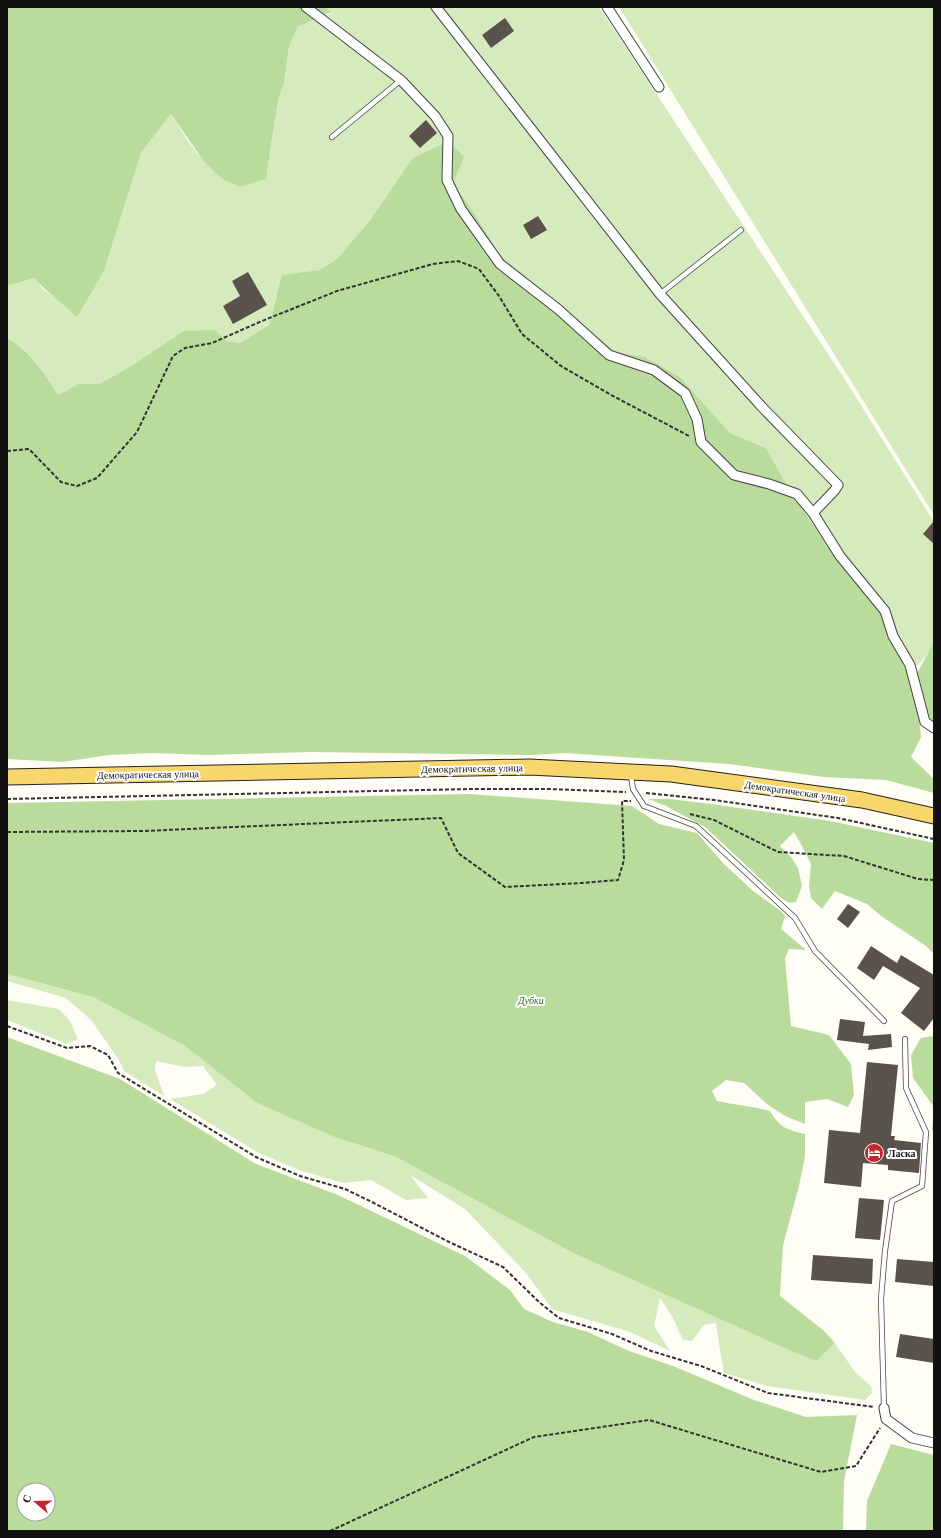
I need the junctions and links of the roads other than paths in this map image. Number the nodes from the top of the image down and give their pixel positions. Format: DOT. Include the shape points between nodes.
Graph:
graph roads {
  1 [pos="306,7"];
  2 [pos="436,7"];
  3 [pos="607,7"];
  4 [pos="401,80"];
  5 [pos="659,87"];
  6 [pos="332,137"];
  7 [pos="741,230"];
  8 [pos="660,294"];
  9 [pos="813,513"];
  10 [pos="934,728"];
  11 [pos="631,771"];
  12 [pos="7,777"];
  13 [pos="934,816"];
  14 [pos="884,1021"];
  15 [pos="904,1039"];
  16 [pos="884,1408"];
  17 [pos="934,1443"];
  1 -- 4 [label="street"];
  2 -- 8 [label="street"];
  3 -- 5 [label="street"];
  4 -- 6 [label="lane"];
  4 -- 9 [label="street" via="435,116 448,136 447,180 461,209 500,264 558,308 609,355 654,370 685,393 697,419 701,442 734,475 797,494"];
  7 -- 8 [label="lane"];
  8 -- 9 [label="street" via="838,485"];
  9 -- 10 [label="street" via="840,556 885,611 893,636 910,665 925,722"];
  11 -- 12 [label="main road, Демократическая улица" via="528,767"];
  11 -- 13 [label="main road, Демократическая улица" via="671,774 862,800"];
  11 -- 14 [label="lane" via="633,789 644,806 696,826 795,918 816,951"];
  15 -- 16 [label="lane" via="906,1088 926,1132 922,1186 892,1200 881,1299"];
  16 -- 17 [label="street" via="886,1419 912,1438"];
}
